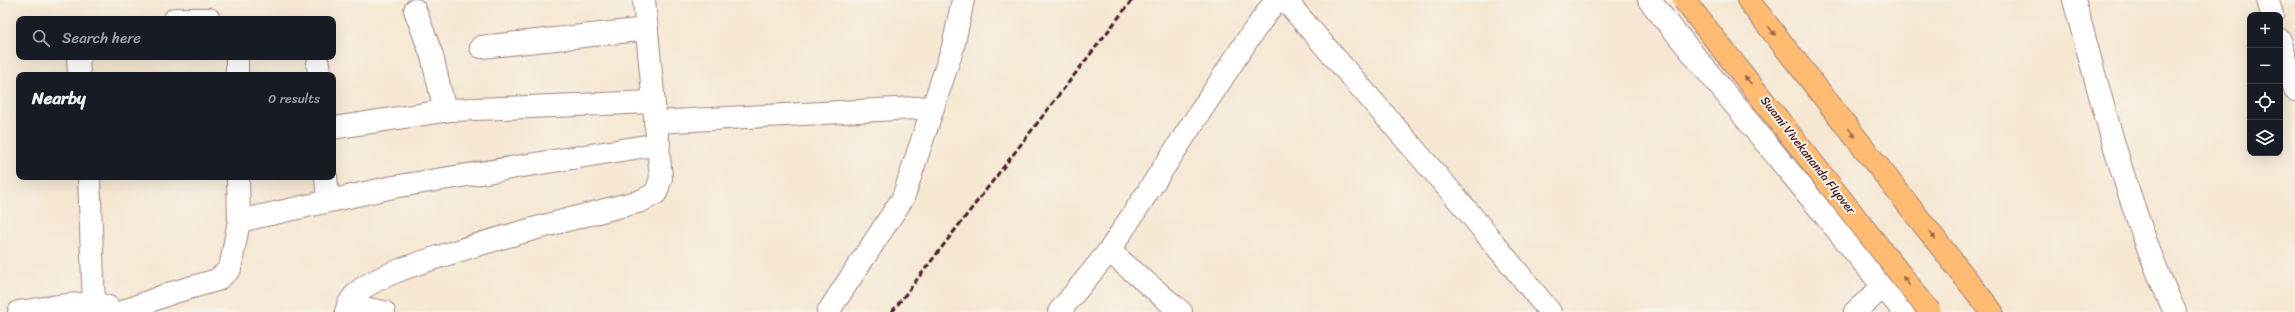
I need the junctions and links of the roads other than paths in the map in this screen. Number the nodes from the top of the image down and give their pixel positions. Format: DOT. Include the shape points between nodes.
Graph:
graph roads {
  1 [pos="644,0"];
  2 [pos="963,0"];
  3 [pos="1276,0"];
  4 [pos="1285,0"];
  5 [pos="1684,0"];
  6 [pos="1689,0"];
  7 [pos="1748,0"];
  8 [pos="2074,0"];
  9 [pos="2268,0"];
  10 [pos="1653,5"];
  11 [pos="415,10"];
  12 [pos="2271,12"];
  13 [pos="647,29"];
  14 [pos="481,47"];
  15 [pos="2282,48"];
  16 [pos="78,60"];
  17 [pos="237,60"];
  18 [pos="79,72"];
  19 [pos="237,72"];
  20 [pos="2295,90"];
  21 [pos="933,107"];
  22 [pos="445,111"];
  23 [pos="654,112"];
  24 [pos="336,128"];
  25 [pos="659,144"];
  26 [pos="89,180"];
  27 [pos="238,180"];
  28 [pos="326,180"];
  29 [pos="328,201"];
  30 [pos="240,221"];
  31 [pos="1109,251"];
  32 [pos="1884,286"];
  33 [pos="94,305"];
  34 [pos="347,308"];
  35 [pos="19,312"];
  36 [pos="122,312"];
  37 [pos="384,312"];
  38 [pos="828,312"];
  39 [pos="1059,312"];
  40 [pos="1181,312"];
  41 [pos="1550,312"];
  42 [pos="1855,312"];
  43 [pos="1904,312"];
  44 [pos="1930,312"];
  45 [pos="1992,312"];
  46 [pos="2175,312"];
  1 -- 13 [label="street"];
  2 -- 21 [label="street" via="953,47"];
  3 -- 31 [label="street"];
  4 -- 41 [label="street" via="1466,209"];
  44 -- 5 [label="main road, Swami Vivekananda Flyover, one-way, bridge"];
  6 -- 10 [label="street"];
  7 -- 45 [label="main road, one-way"];
  8 -- 46 [label="street" via="2137,217"];
  9 -- 12 [label="street"];
  10 -- 32 [label="street"];
  11 -- 22 [label="street" via="432,56"];
  13 -- 14 [label="street"];
  13 -- 23 [label="street"];
  15 -- 20 [label="street"];
  16 -- 18 [label="street"];
  17 -- 19 [label="street"];
  21 -- 23 [label="street"];
  21 -- 38 [label="street" via="903,198"];
  22 -- 23 [label="street"];
  22 -- 24 [label="street"];
  23 -- 25 [label="street"];
  25 -- 29 [label="street" via="393,187"];
  25 -- 34 [label="street" via="659,185 656,193 641,201 509,235 424,262 366,286"];
  26 -- 33 [label="street"];
  27 -- 30 [label="street"];
  28 -- 29 [label="street"];
  29 -- 30 [label="street"];
  30 -- 36 [label="street" via="230,270 217,280 171,293"];
  31 -- 39 [label="street"];
  31 -- 40 [label="street"];
  32 -- 42 [label="street"];
  32 -- 43 [label="street"];
  33 -- 35 [label="street"];
  33 -- 36 [label="street"];
  34 -- 37 [label="street"];
}
